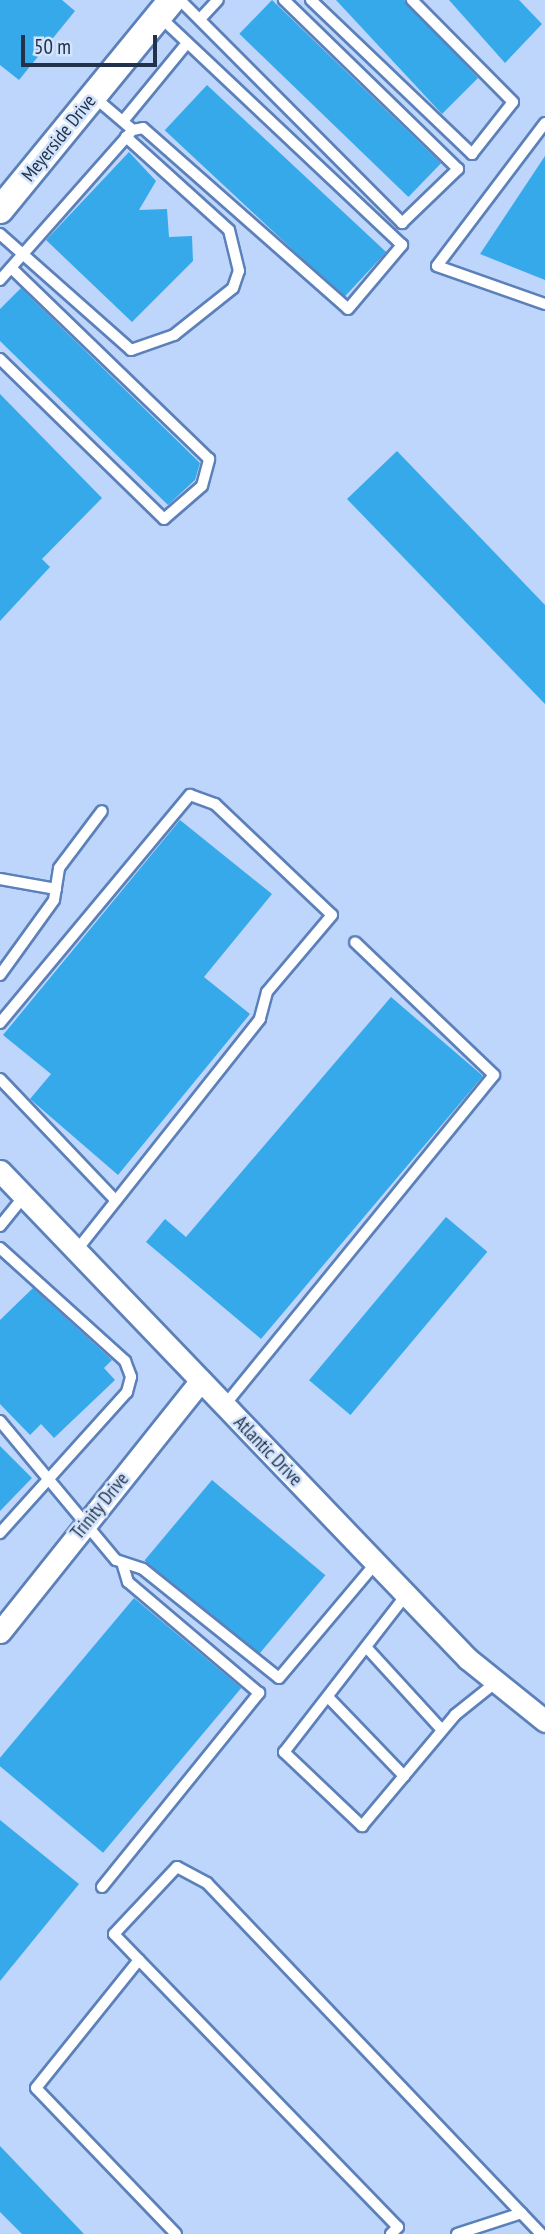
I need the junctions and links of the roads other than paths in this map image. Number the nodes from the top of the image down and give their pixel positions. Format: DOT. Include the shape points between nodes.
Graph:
graph roads {
  1 [pos="218,0"];
  2 [pos="284,0"];
  3 [pos="311,0"];
  4 [pos="412,0"];
  5 [pos="170,5"];
  6 [pos="200,19"];
  7 [pos="187,43"];
  8 [pos="93,96"];
  9 [pos="123,121"];
  10 [pos="545,123"];
  11 [pos="130,133"];
  12 [pos="0,210"];
  13 [pos="0,234"];
  14 [pos="23,254"];
  15 [pos="11,268"];
  16 [pos="0,280"];
  17 [pos="545,304"];
  18 [pos="0,359"];
  19 [pos="102,811"];
  20 [pos="0,879"];
  21 [pos="56,889"];
  22 [pos="355,942"];
  23 [pos="0,975"];
  24 [pos="0,1023"];
  25 [pos="0,1079"];
  26 [pos="0,1171"];
  27 [pos="24,1196"];
  28 [pos="116,1202"];
  29 [pos="0,1226"];
  30 [pos="0,1248"];
  31 [pos="76,1251"];
  32 [pos="201,1380"];
  33 [pos="224,1406"];
  34 [pos="0,1421"];
  35 [pos="48,1480"];
  36 [pos="84,1526"];
  37 [pos="0,1533"];
  38 [pos="376,1563"];
  39 [pos="123,1566"];
  40 [pos="406,1595"];
  41 [pos="3,1620"];
  42 [pos="367,1648"];
  43 [pos="495,1683"];
  44 [pos="328,1698"];
  45 [pos="545,1721"];
  46 [pos="442,1730"];
  47 [pos="404,1776"];
  48 [pos="102,1887"];
  49 [pos="139,1960"];
  50 [pos="522,2213"];
  51 [pos="394,2231"];
  52 [pos="176,2234"];
  53 [pos="408,2234"];
  54 [pos="457,2234"];
  55 [pos="541,2234"];
  1 -- 6 [label="lane"];
  2 -- 6 [label="lane" via="458,169 402,223"];
  3 -- 4 [label="lane" via="472,154 513,103"];
  5 -- 6 [label="lane"];
  5 -- 7 [label="lane"];
  5 -- 8 [label="street, Meyerside Drive"];
  7 -- 9 [label="lane"];
  7 -- 11 [label="lane" via="402,245 348,309 143,128"];
  8 -- 9 [label="lane"];
  8 -- 12 [label="street, Meyerside Drive"];
  9 -- 11 [label="lane"];
  10 -- 17 [label="lane" via="437,266"];
  11 -- 14 [label="lane"];
  11 -- 14 [label="lane" via="229,230 239,271 233,288 174,335 131,350"];
  13 -- 14 [label="lane"];
  14 -- 15 [label="lane"];
  15 -- 16 [label="lane"];
  15 -- 18 [label="lane" via="209,459 202,486 164,519"];
  19 -- 21 [label="lane" via="59,868"];
  20 -- 21 [label="lane"];
  21 -- 23 [label="lane"];
  22 -- 33 [label="lane" via="494,1075"];
  24 -- 28 [label="lane" via="190,795 215,804 332,915 267,992 260,1019"];
  25 -- 28 [label="lane"];
  26 -- 27 [label="street, Atlantic Drive"];
  27 -- 29 [label="lane"];
  27 -- 31 [label="street, Atlantic Drive"];
  28 -- 31 [label="lane"];
  30 -- 35 [label="lane" via="125,1361 131,1377 127,1392"];
  31 -- 32 [label="street, Atlantic Drive"];
  32 -- 33 [label="street, Atlantic Drive"];
  32 -- 36 [label="street, Trinity Drive"];
  33 -- 38 [label="street, Atlantic Drive"];
  34 -- 35 [label="lane"];
  35 -- 36 [label="lane"];
  35 -- 37 [label="lane"];
  36 -- 39 [label="lane"];
  36 -- 41 [label="street, Trinity Drive"];
  38 -- 39 [label="lane" via="279,1678 143,1569"];
  38 -- 40 [label="street, Atlantic Drive"];
  39 -- 48 [label="lane" via="128,1582 259,1693"];
  40 -- 42 [label="lane"];
  40 -- 43 [label="street, Atlantic Drive"];
  42 -- 44 [label="lane"];
  42 -- 46 [label="lane"];
  43 -- 45 [label="street, Atlantic Drive"];
  43 -- 46 [label="lane"];
  44 -- 47 [label="lane"];
  44 -- 47 [label="lane" via="284,1752 362,1826"];
  46 -- 47 [label="lane"];
  49 -- 50 [label="lane" via="114,1934 177,1867 207,1883"];
  49 -- 51 [label="lane"];
  49 -- 52 [label="lane" via="36,2088"];
  50 -- 54 [label="lane"];
  50 -- 55 [label="lane"];
  51 -- 53 [label="lane"];
}
